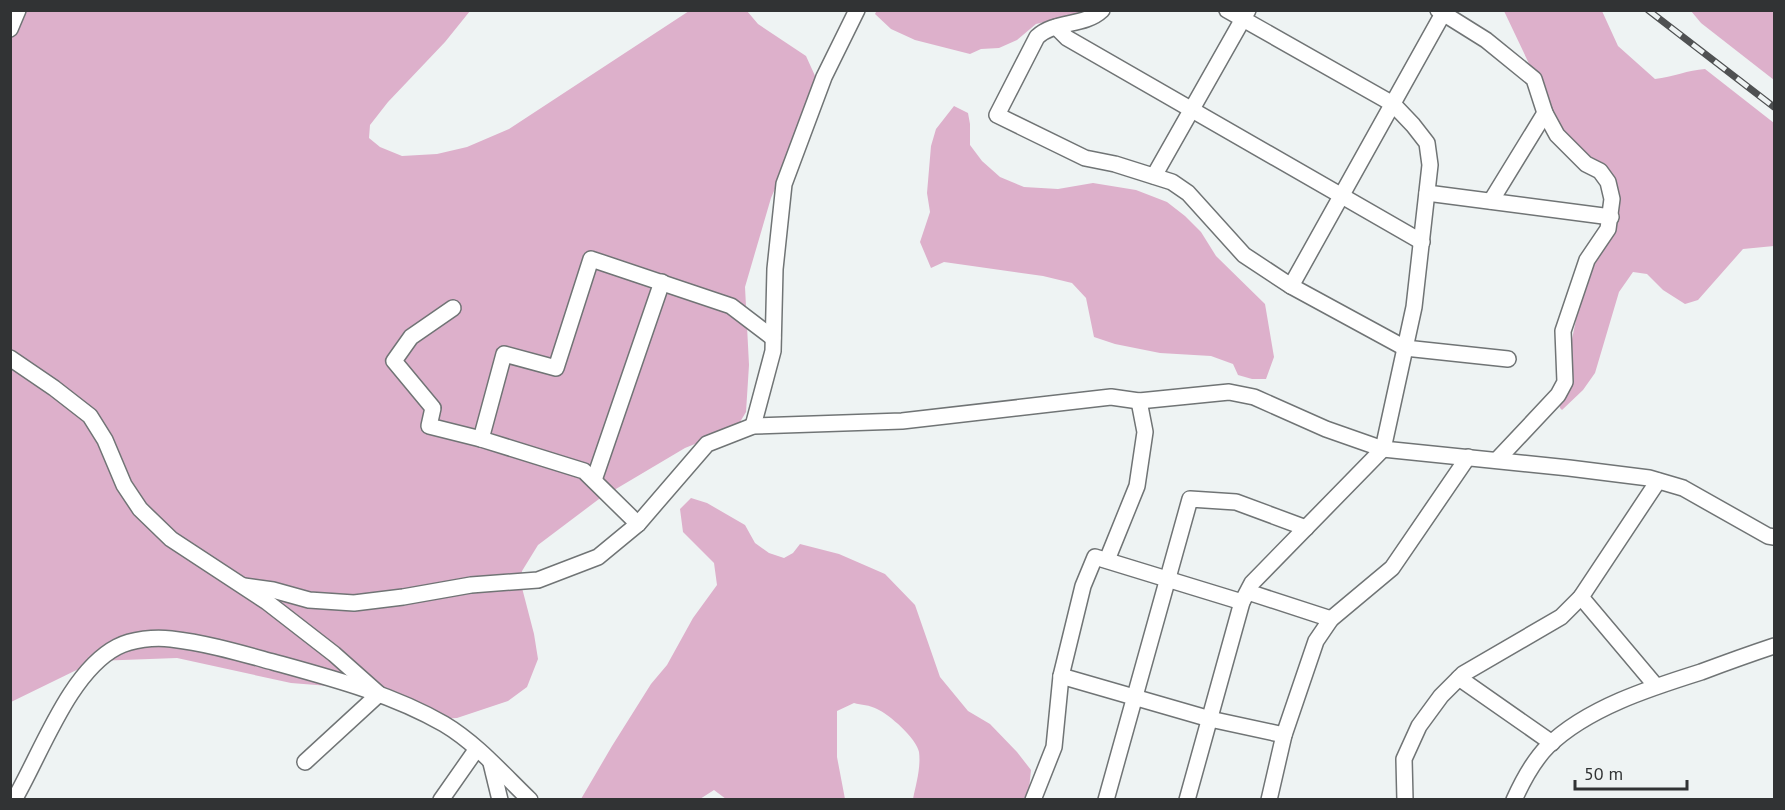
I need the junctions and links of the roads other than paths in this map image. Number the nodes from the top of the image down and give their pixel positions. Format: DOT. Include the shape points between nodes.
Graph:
graph roads {
  1 [pos="18,10"];
  2 [pos="857,10"];
  3 [pos="1102,10"];
  4 [pos="1227,10"];
  5 [pos="1442,12"];
  6 [pos="1246,15"];
  7 [pos="1056,27"];
  8 [pos="10,29"];
  9 [pos="1393,104"];
  10 [pos="1192,108"];
  11 [pos="1545,113"];
  12 [pos="1154,176"];
  13 [pos="1427,193"];
  14 [pos="1341,197"];
  15 [pos="1491,201"];
  16 [pos="1611,217"];
  17 [pos="1422,242"];
  18 [pos="662,282"];
  19 [pos="1291,286"];
  20 [pos="453,308"];
  21 [pos="773,338"];
  22 [pos="1405,348"];
  23 [pos="10,358"];
  24 [pos="1508,358"];
  25 [pos="1139,401"];
  26 [pos="753,426"];
  27 [pos="481,439"];
  28 [pos="1383,449"];
  29 [pos="1468,457"];
  30 [pos="1497,460"];
  31 [pos="594,480"];
  32 [pos="1658,481"];
  33 [pos="638,524"];
  34 [pos="1306,528"];
  35 [pos="1774,537"];
  36 [pos="1107,560"];
  37 [pos="1167,579"];
  38 [pos="244,586"];
  39 [pos="1245,597"];
  40 [pos="1581,597"];
  41 [pos="1331,619"];
  42 [pos="1774,646"];
  43 [pos="1061,676"];
  44 [pos="1458,678"];
  45 [pos="1656,686"];
  46 [pos="379,694"];
  47 [pos="1134,697"];
  48 [pos="1210,719"];
  49 [pos="1284,735"];
  50 [pos="1552,743"];
  51 [pos="476,750"];
  52 [pos="305,762"];
  53 [pos="490,763"];
  54 [pos="14,800"];
  55 [pos="441,800"];
  56 [pos="500,800"];
  57 [pos="530,800"];
  58 [pos="1033,800"];
  59 [pos="1106,800"];
  60 [pos="1187,800"];
  61 [pos="1269,800"];
  62 [pos="1405,800"];
  63 [pos="1514,800"];
  1 -- 8 [label="street"];
  2 -- 21 [label="street" via="824,77 784,184"];
  3 -- 7 [label="street" via="1095,17"];
  4 -- 6 [label="street"];
  5 -- 9 [label="street"];
  5 -- 11 [label="street" via="1486,40 1534,79"];
  6 -- 9 [label="street"];
  6 -- 10 [label="street"];
  7 -- 10 [label="street" via="1067,38"];
  7 -- 12 [label="street" via="1037,37 998,115 1085,158"];
  9 -- 13 [label="street" via="1427,143"];
  9 -- 14 [label="street"];
  10 -- 12 [label="street"];
  10 -- 14 [label="street"];
  11 -- 15 [label="street"];
  11 -- 16 [label="street" via="1557,135 1608,182"];
  12 -- 19 [label="street" via="1188,193 1244,255"];
  13 -- 15 [label="street"];
  13 -- 17 [label="street"];
  14 -- 17 [label="street"];
  14 -- 19 [label="street"];
  15 -- 16 [label="street"];
  16 -- 30 [label="street" via="1587,260 1563,331 1565,382 1558,395"];
  17 -- 22 [label="street"];
  18 -- 21 [label="street" via="731,306"];
  18 -- 27 [label="street" via="591,259 556,368 504,354"];
  18 -- 31 [label="street"];
  19 -- 22 [label="street"];
  20 -- 27 [label="street" via="411,337 394,361 433,408 429,426"];
  21 -- 26 [label="street"];
  22 -- 24 [label="street"];
  22 -- 28 [label="street"];
  23 -- 38 [label="street" via="90,416 140,509 171,539"];
  25 -- 26 [label="street" via="1111,397 902,421"];
  25 -- 28 [label="street" via="1229,392 1254,397"];
  25 -- 36 [label="street" via="1144,432 1137,486"];
  26 -- 33 [label="street" via="706,444"];
  27 -- 31 [label="street" via="584,471"];
  28 -- 29 [label="street"];
  28 -- 34 [label="street"];
  29 -- 30 [label="street"];
  29 -- 41 [label="street" via="1392,568"];
  30 -- 32 [label="street"];
  31 -- 33 [label="street"];
  32 -- 35 [label="street" via="1683,488"];
  32 -- 40 [label="street"];
  33 -- 38 [label="street" via="598,557 538,580 471,585 354,603 309,600"];
  34 -- 37 [label="street" via="1236,502 1190,499"];
  34 -- 39 [label="street" via="1252,583"];
  36 -- 37 [label="street"];
  36 -- 43 [label="street" via="1095,556 1083,586"];
  37 -- 39 [label="street"];
  37 -- 47 [label="street"];
  38 -- 46 [label="street" via="334,654"];
  39 -- 41 [label="street"];
  39 -- 48 [label="street"];
  40 -- 44 [label="street" via="1561,617"];
  40 -- 45 [label="street"];
  41 -- 49 [label="street" via="1316,641"];
  42 -- 45 [label="street"];
  43 -- 47 [label="street"];
  43 -- 58 [label="street" via="1054,747"];
  44 -- 50 [label="street"];
  44 -- 62 [label="street" via="1419,726 1404,759"];
  45 -- 50 [label="street" via="1575,725"];
  46 -- 51 [label="street" via="447,726"];
  46 -- 52 [label="street"];
  46 -- 54 [label="street" via="234,652 170,638 143,639 118,646 76,684"];
  47 -- 48 [label="street"];
  47 -- 59 [label="street"];
  48 -- 49 [label="street"];
  48 -- 60 [label="street"];
  49 -- 61 [label="street"];
  50 -- 63 [label="street" via="1531,765"];
  51 -- 53 [label="street"];
  51 -- 55 [label="street"];
  53 -- 56 [label="street"];
  53 -- 57 [label="street"];
}
